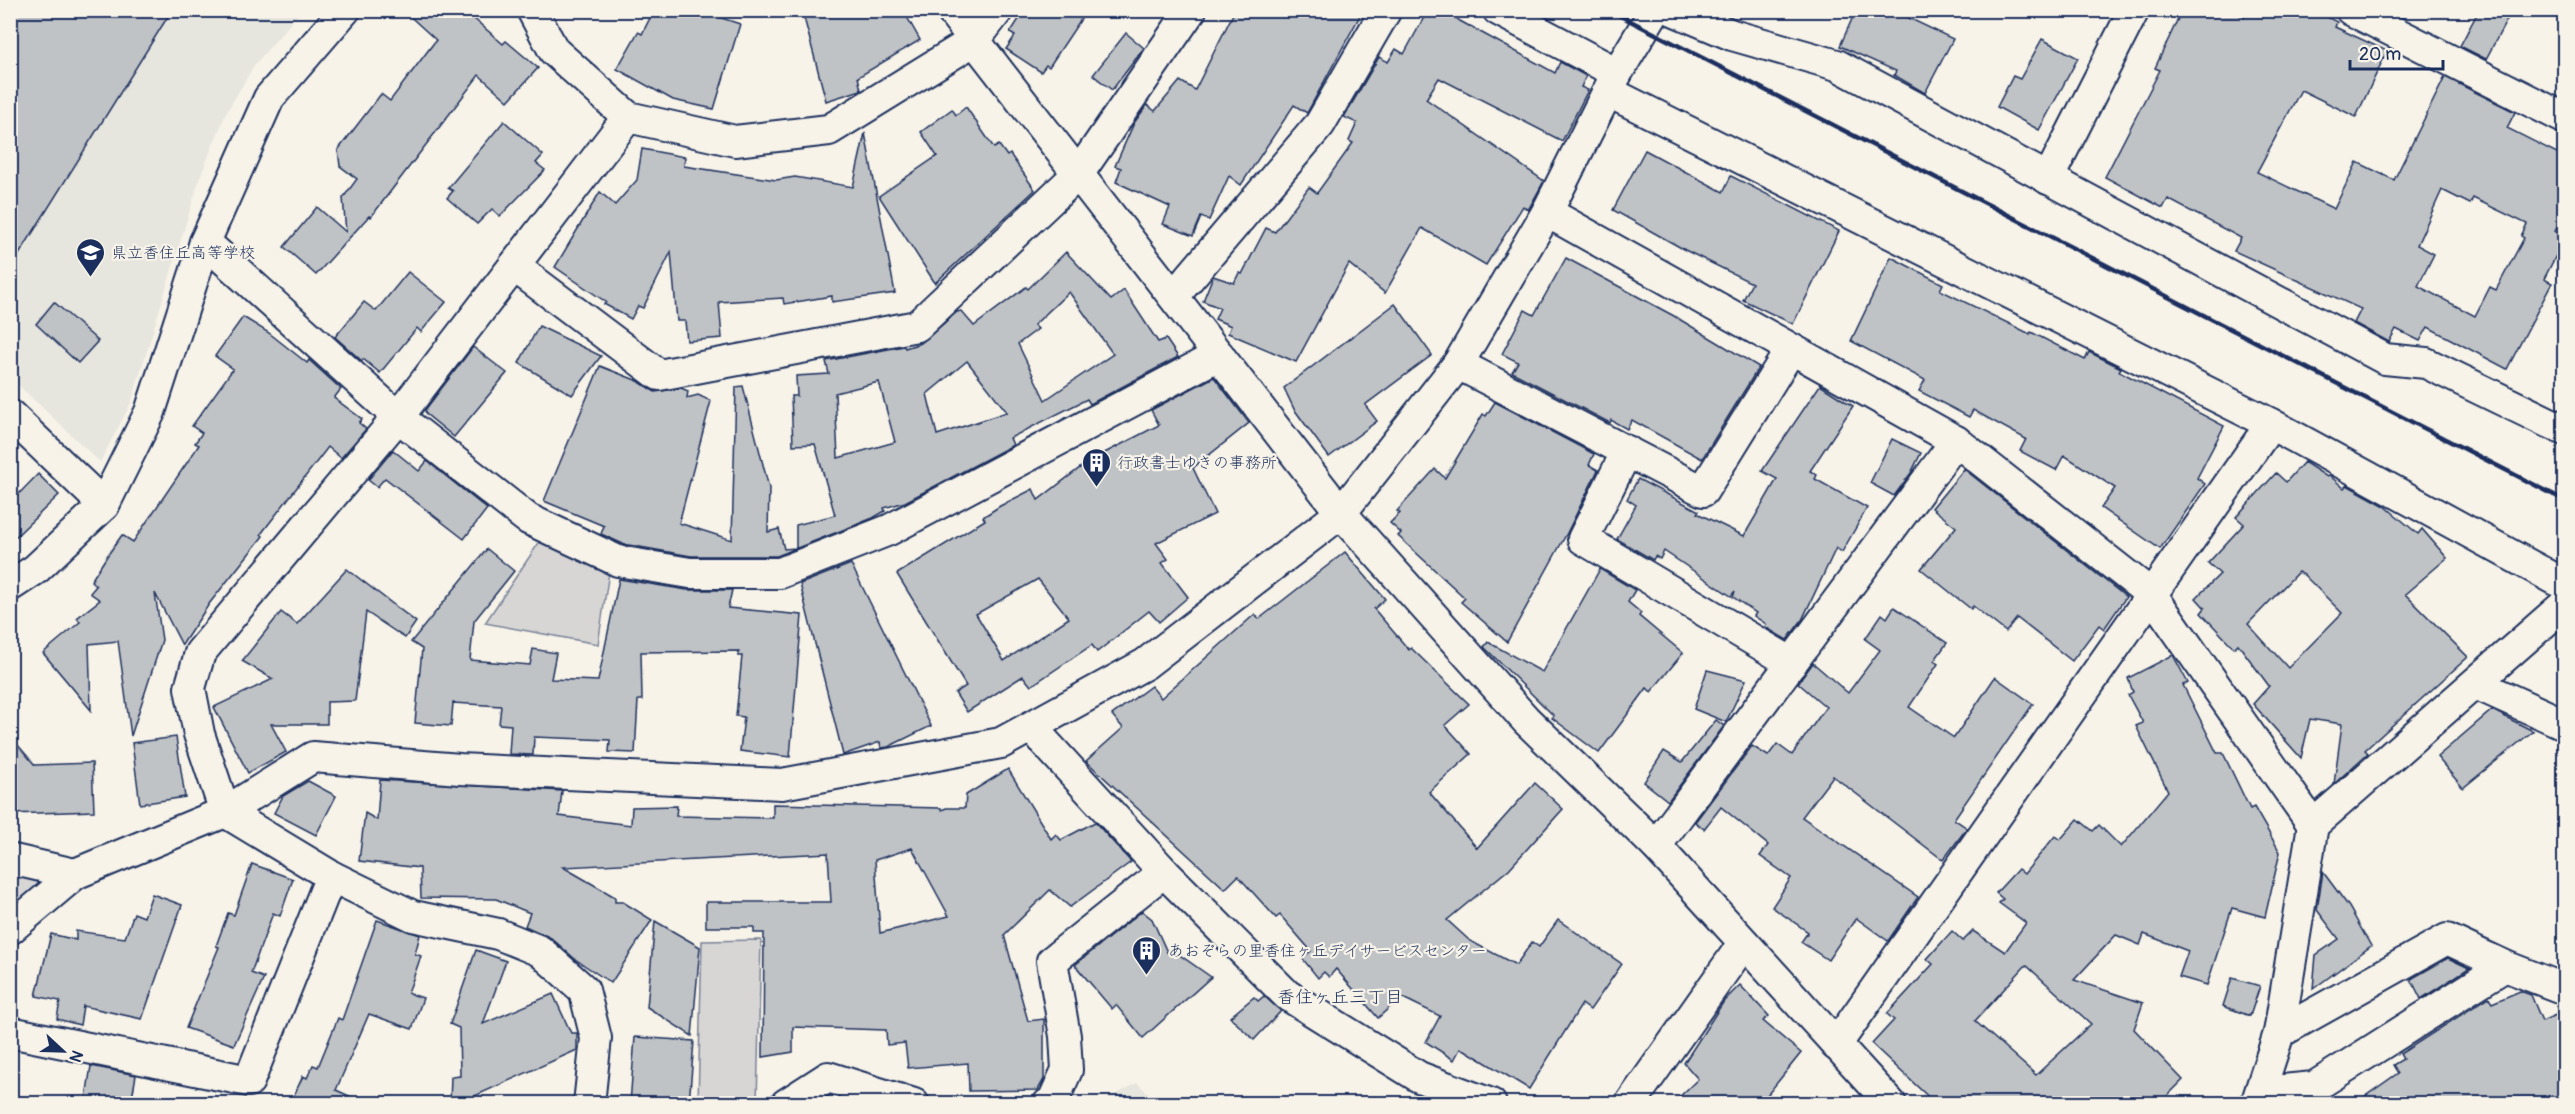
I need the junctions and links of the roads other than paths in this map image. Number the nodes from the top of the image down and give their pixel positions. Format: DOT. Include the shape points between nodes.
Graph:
graph roads {
  1 [pos="345,10"];
  2 [pos="532,10"];
  3 [pos="951,10"];
  4 [pos="998,10"];
  5 [pos="1191,10"];
  6 [pos="1386,10"];
  7 [pos="1498,10"];
  8 [pos="1655,10"];
  9 [pos="1673,10"];
  10 [pos="2134,10"];
  11 [pos="2351,10"];
  12 [pos="975,40"];
  13 [pos="1613,82"];
  14 [pos="628,117"];
  15 [pos="2565,118"];
  16 [pos="1079,173"];
  17 [pos="2048,179"];
  18 [pos="1547,213"];
  19 [pos="205,242"];
  20 [pos="514,266"];
  21 [pos="1174,296"];
  22 [pos="1791,350"];
  23 [pos="1219,355"];
  24 [pos="1458,364"];
  25 [pos="398,417"];
  26 [pos="2271,424"];
  27 [pos="15,429"];
  28 [pos="2565,430"];
  29 [pos="1956,441"];
  30 [pos="1627,452"];
  31 [pos="104,504"];
  32 [pos="1341,513"];
  33 [pos="2565,584"];
  34 [pos="10,586"];
  35 [pos="2152,595"];
  36 [pos="2565,605"];
  37 [pos="1792,663"];
  38 [pos="2476,684"];
  39 [pos="2565,724"];
  40 [pos="1031,727"];
  41 [pos="225,812"];
  42 [pos="2313,825"];
  43 [pos="1656,846"];
  44 [pos="10,859"];
  45 [pos="1164,872"];
  46 [pos="75,874"];
  47 [pos="331,876"];
  48 [pos="10,929"];
  49 [pos="1743,944"];
  50 [pos="2505,966"];
  51 [pos="2565,989"];
  52 [pos="10,1032"];
  53 [pos="2279,1033"];
  54 [pos="1836,1045"];
  55 [pos="2259,1098"];
  56 [pos="589,1104"];
  57 [pos="786,1104"];
  58 [pos="914,1104"];
  59 [pos="1048,1104"];
  60 [pos="1491,1104"];
  61 [pos="1630,1104"];
  62 [pos="1891,1104"];
  1 -- 19 [label="street" via="269,98"];
  2 -- 14 [label="street" via="554,51"];
  3 -- 12 [label="street"];
  4 -- 12 [label="street"];
  5 -- 16 [label="street"];
  6 -- 21 [label="street" via="1320,124"];
  7 -- 13 [label="street"];
  8 -- 13 [label="street"];
  9 -- 17 [label="street" via="1732,35 1837,65"];
  10 -- 17 [label="street"];
  11 -- 15 [label="street"];
  12 -- 14 [label="street" via="829,130 735,141"];
  12 -- 16 [label="street"];
  13 -- 18 [label="street"];
  13 -- 26 [label="street"];
  14 -- 20 [label="street"];
  16 -- 20 [label="street" via="917,326 659,375"];
  16 -- 21 [label="street"];
  17 -- 28 [label="street" via="2385,359 2426,363"];
  18 -- 22 [label="street"];
  18 -- 24 [label="street"];
  19 -- 25 [label="street"];
  19 -- 31 [label="street" via="150,412"];
  20 -- 25 [label="street"];
  21 -- 23 [label="street"];
  22 -- 29 [label="street"];
  22 -- 30 [label="street" via="1703,491"];
  23 -- 25 [label="street" via="889,530 780,573 690,573 618,561 528,519"];
  23 -- 32 [label="street"];
  24 -- 30 [label="street"];
  24 -- 32 [label="street"];
  25 -- 41 [label="street" via="200,653 190,688 199,734"];
  26 -- 33 [label="street"];
  26 -- 35 [label="street"];
  27 -- 31 [label="street"];
  29 -- 35 [label="street"];
  29 -- 37 [label="street"];
  30 -- 37 [label="street" via="1583,538"];
  31 -- 34 [label="street" via="36,569"];
  32 -- 40 [label="street" via="1145,664"];
  32 -- 43 [label="street" via="1526,720"];
  35 -- 42 [label="street"];
  35 -- 54 [label="street"];
  36 -- 38 [label="street"];
  37 -- 43 [label="street"];
  38 -- 39 [label="street"];
  38 -- 42 [label="street"];
  40 -- 41 [label="street" via="1001,743 782,784 460,769 313,757"];
  40 -- 45 [label="street"];
  41 -- 46 [label="street"];
  41 -- 47 [label="street"];
  42 -- 53 [label="street"];
  43 -- 49 [label="street"];
  44 -- 46 [label="street"];
  45 -- 59 [label="street" via="1052,961 1065,1036 1066,1070 1053,1101"];
  45 -- 60 [label="street" via="1287,995 1419,1077"];
  46 -- 48 [label="street"];
  47 -- 52 [label="street" via="249,1081"];
  47 -- 56 [label="street" via="412,916 498,934 540,951 584,990 596,1038"];
  49 -- 54 [label="street"];
  49 -- 61 [label="street"];
  50 -- 51 [label="street"];
  50 -- 53 [label="street" via="2447,939"];
  50 -- 55 [label="street" via="2314,1087"];
  53 -- 55 [label="street"];
  54 -- 62 [label="street"];
  57 -- 58 [label="street" via="828,1077"];
}
